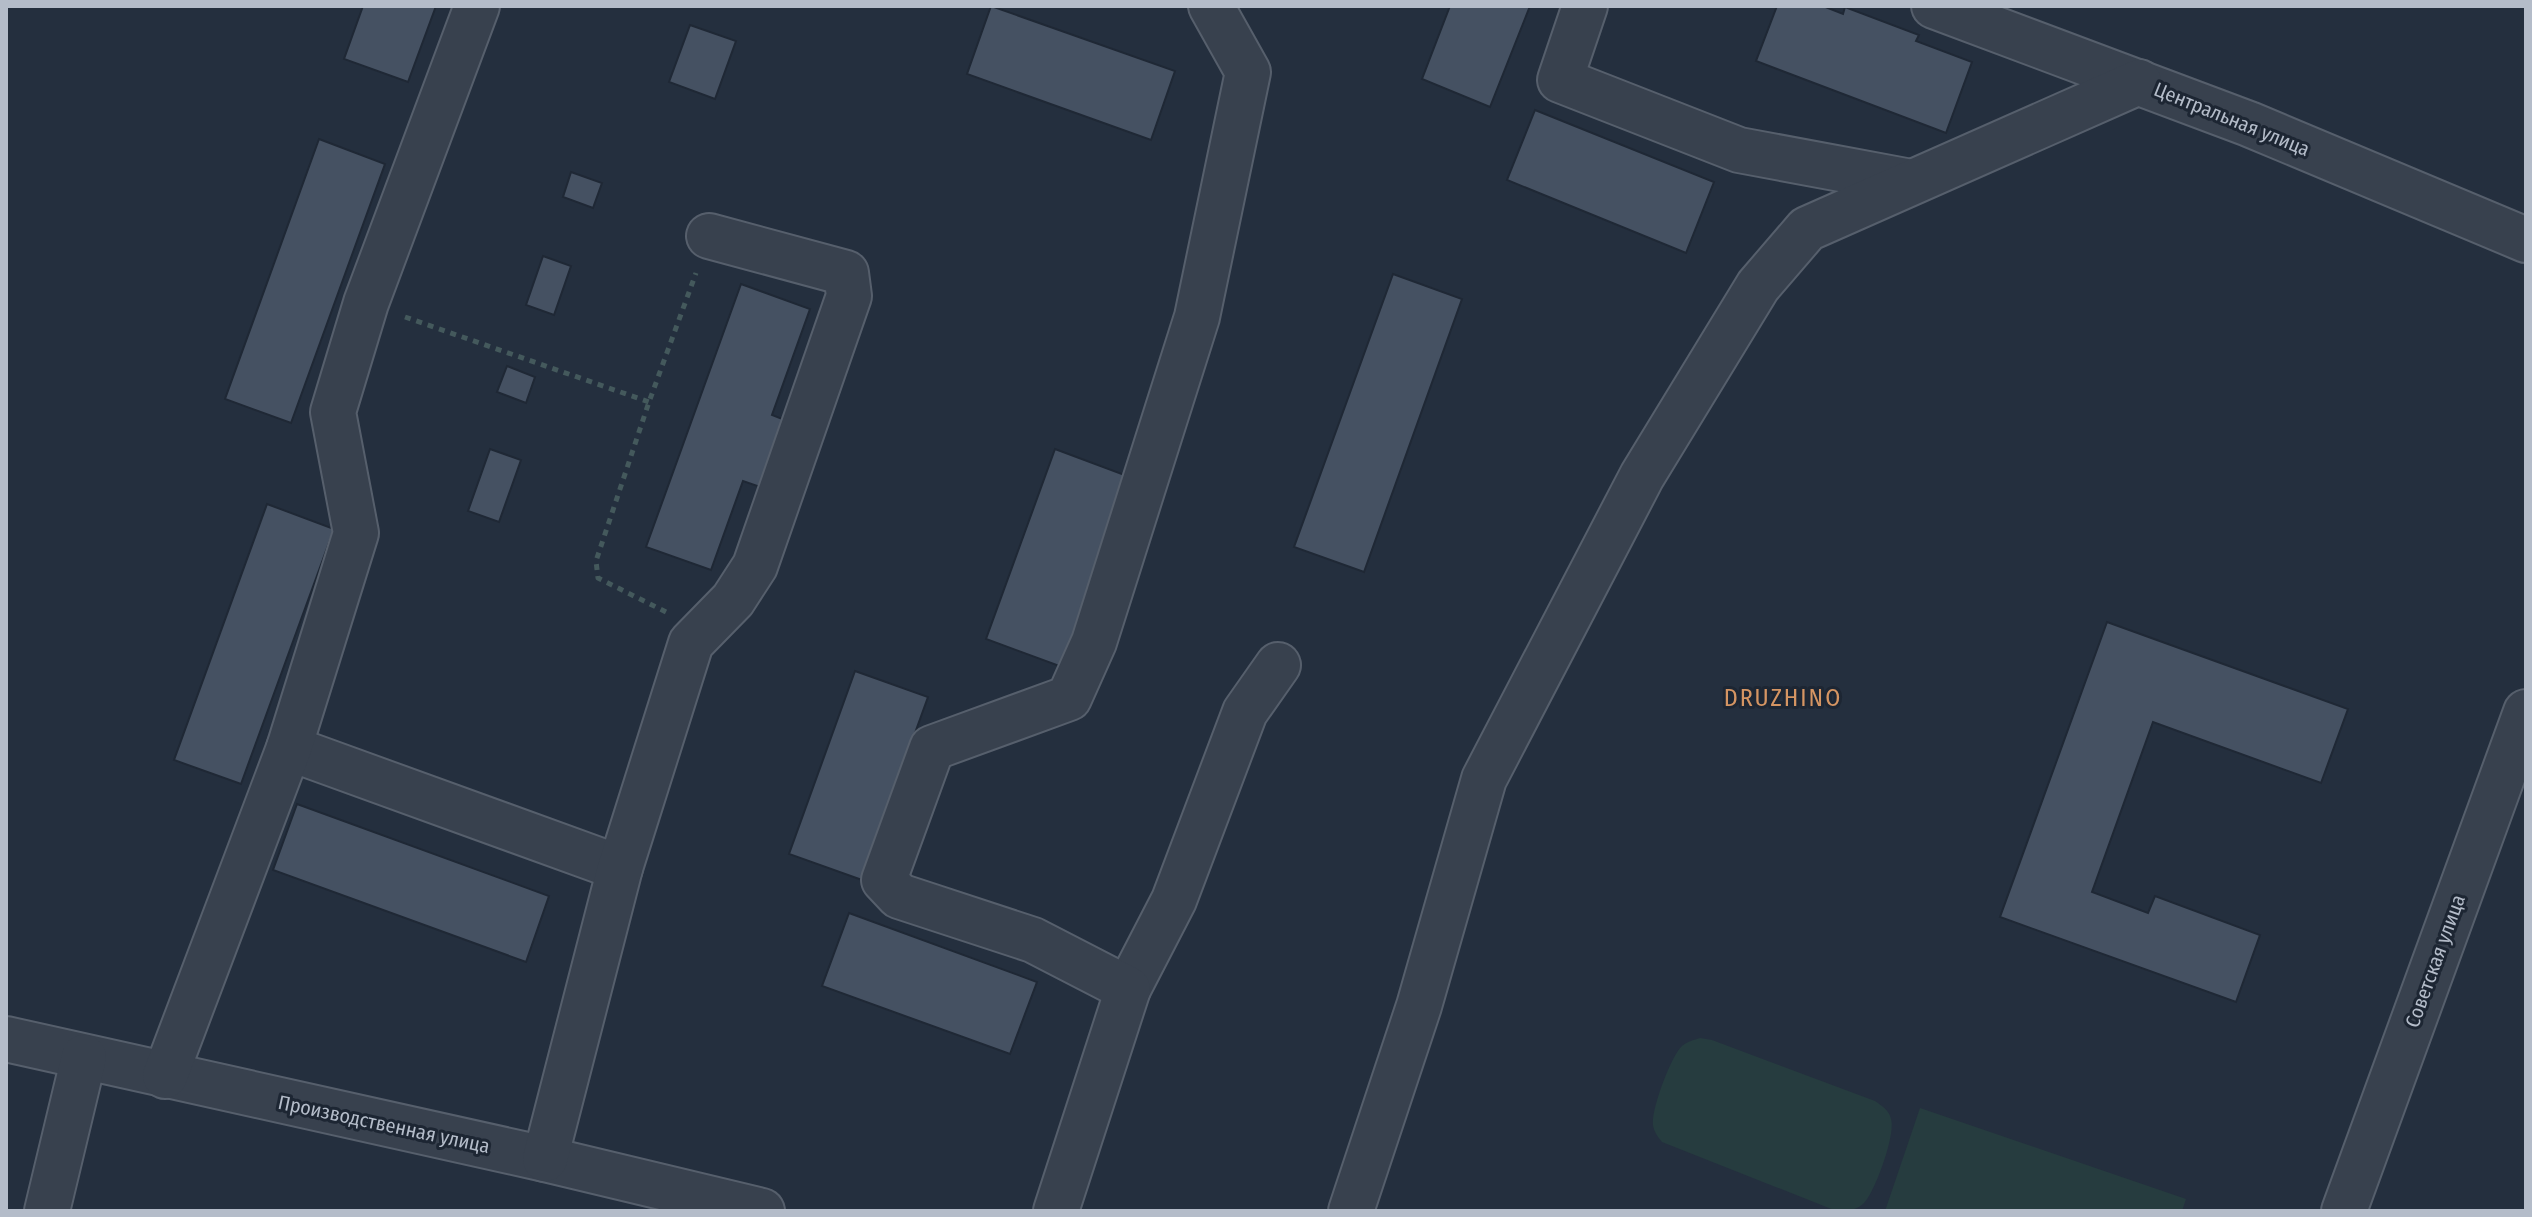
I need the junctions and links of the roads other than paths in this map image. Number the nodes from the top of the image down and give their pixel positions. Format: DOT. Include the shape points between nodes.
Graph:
graph roads {
  1 [pos="477,6"];
  2 [pos="1211,6"];
  3 [pos="1585,6"];
  4 [pos="1934,6"];
  5 [pos="2139,82"];
  6 [pos="1911,182"];
  7 [pos="709,236"];
  8 [pos="2526,240"];
  9 [pos="1278,665"];
  10 [pos="2526,712"];
  11 [pos="289,748"];
  12 [pos="620,868"];
  13 [pos="1128,989"];
  14 [pos="6,1039"];
  15 [pos="84,1057"];
  16 [pos="165,1076"];
  17 [pos="545,1159"];
  18 [pos="621,1195"];
  19 [pos="47,1211"];
  20 [pos="762,1211"];
  21 [pos="1056,1211"];
  22 [pos="1351,1211"];
  23 [pos="2344,1211"];
  1 -- 11 [label="street" via="366,303 333,412 356,533"];
  2 -- 13 [label="street" via="1248,72 1197,317 1094,642 1069,698 932,748 884,880 899,896 1033,940"];
  3 -- 6 [label="street" via="1560,80 1739,150"];
  4 -- 5 [label="street, Центральная улица"];
  5 -- 6 [label="street"];
  5 -- 8 [label="street, Центральная улица"];
  6 -- 22 [label="street" via="1807,229 1758,286 1642,476 1484,779 1419,1006"];
  7 -- 12 [label="street" via="846,273 849,296 755,566 733,600 691,643"];
  9 -- 13 [label="street" via="1245,712 1174,900"];
  10 -- 23 [label="street, Советская улица"];
  11 -- 12 [label="street"];
  11 -- 16 [label="street"];
  12 -- 17 [label="street"];
  13 -- 21 [label="street"];
  14 -- 15 [label="street, Производственная улица"];
  15 -- 16 [label="street, Производственная улица"];
  15 -- 19 [label="street"];
  16 -- 17 [label="street, Производственная улица"];
  17 -- 18 [label="street, Производственная улица"];
  18 -- 20 [label="street, Производственная улица"];
}
